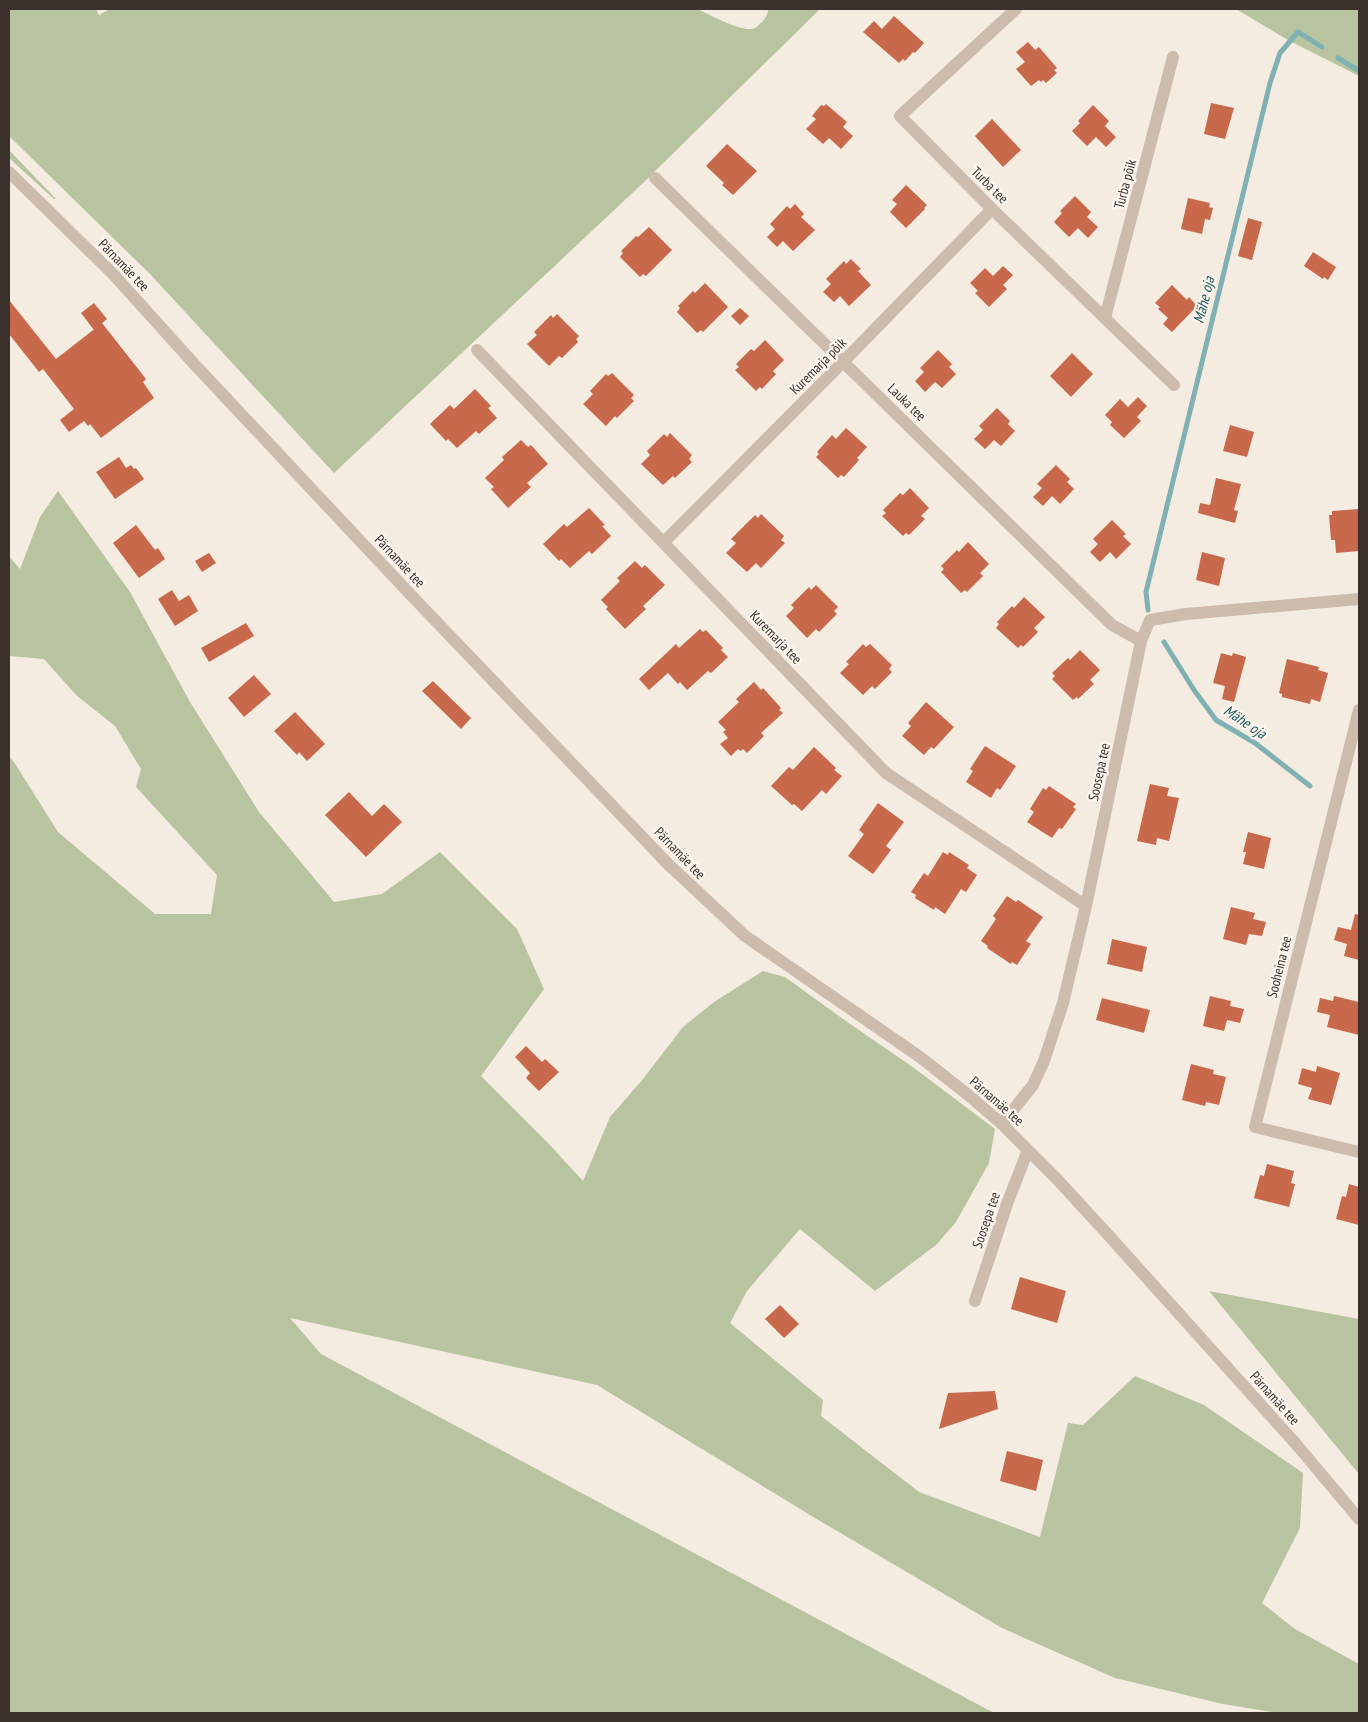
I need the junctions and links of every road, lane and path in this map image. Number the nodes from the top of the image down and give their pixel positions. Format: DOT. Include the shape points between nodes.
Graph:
graph roads {
  1 [pos="1016,9"];
  2 [pos="1174,57"];
  3 [pos="9,172"];
  4 [pos="655,178"];
  5 [pos="992,209"];
  6 [pos="1105,318"];
  7 [pos="477,350"];
  8 [pos="844,361"];
  9 [pos="1174,385"];
  10 [pos="664,542"];
  11 [pos="1359,599"];
  12 [pos="1141,640"];
  13 [pos="1359,710"];
  14 [pos="1086,906"];
  15 [pos="1002,1124"];
  16 [pos="1028,1150"];
  17 [pos="1359,1152"];
  18 [pos="975,1302"];
  19 [pos="1359,1519"];
  1 -- 5 [label="street, Turba tee" via="900,116"];
  2 -- 6 [label="street, Turba põik"];
  3 -- 15 [label="street, Pärnamäe tee" via="113,274 409,592 707,903 745,936 920,1057"];
  4 -- 8 [label="street, Lauka tee"];
  5 -- 6 [label="street, Turba tee"];
  5 -- 8 [label="street, Kuremarja põik"];
  6 -- 9 [label="street, Turba tee"];
  7 -- 10 [label="street, Kuremarja tee"];
  8 -- 10 [label="street, Kuremarja põik"];
  8 -- 12 [label="street, Lauka tee" via="1112,625"];
  10 -- 14 [label="street, Kuremarja tee" via="886,773"];
  11 -- 12 [label="street, Soosepa tee" via="1150,620"];
  12 -- 14 [label="street, Soosepa tee"];
  13 -- 17 [label="street, Sooheina tee" via="1255,1127"];
  14 -- 15 [label="street, Soosepa tee" via="1063,1003 1044,1061 1033,1085"];
  15 -- 16 [label="street, Pärnamäe tee"];
  16 -- 18 [label="street, Soosepa tee"];
  16 -- 19 [label="street, Pärnamäe tee" via="1296,1444"];
}
